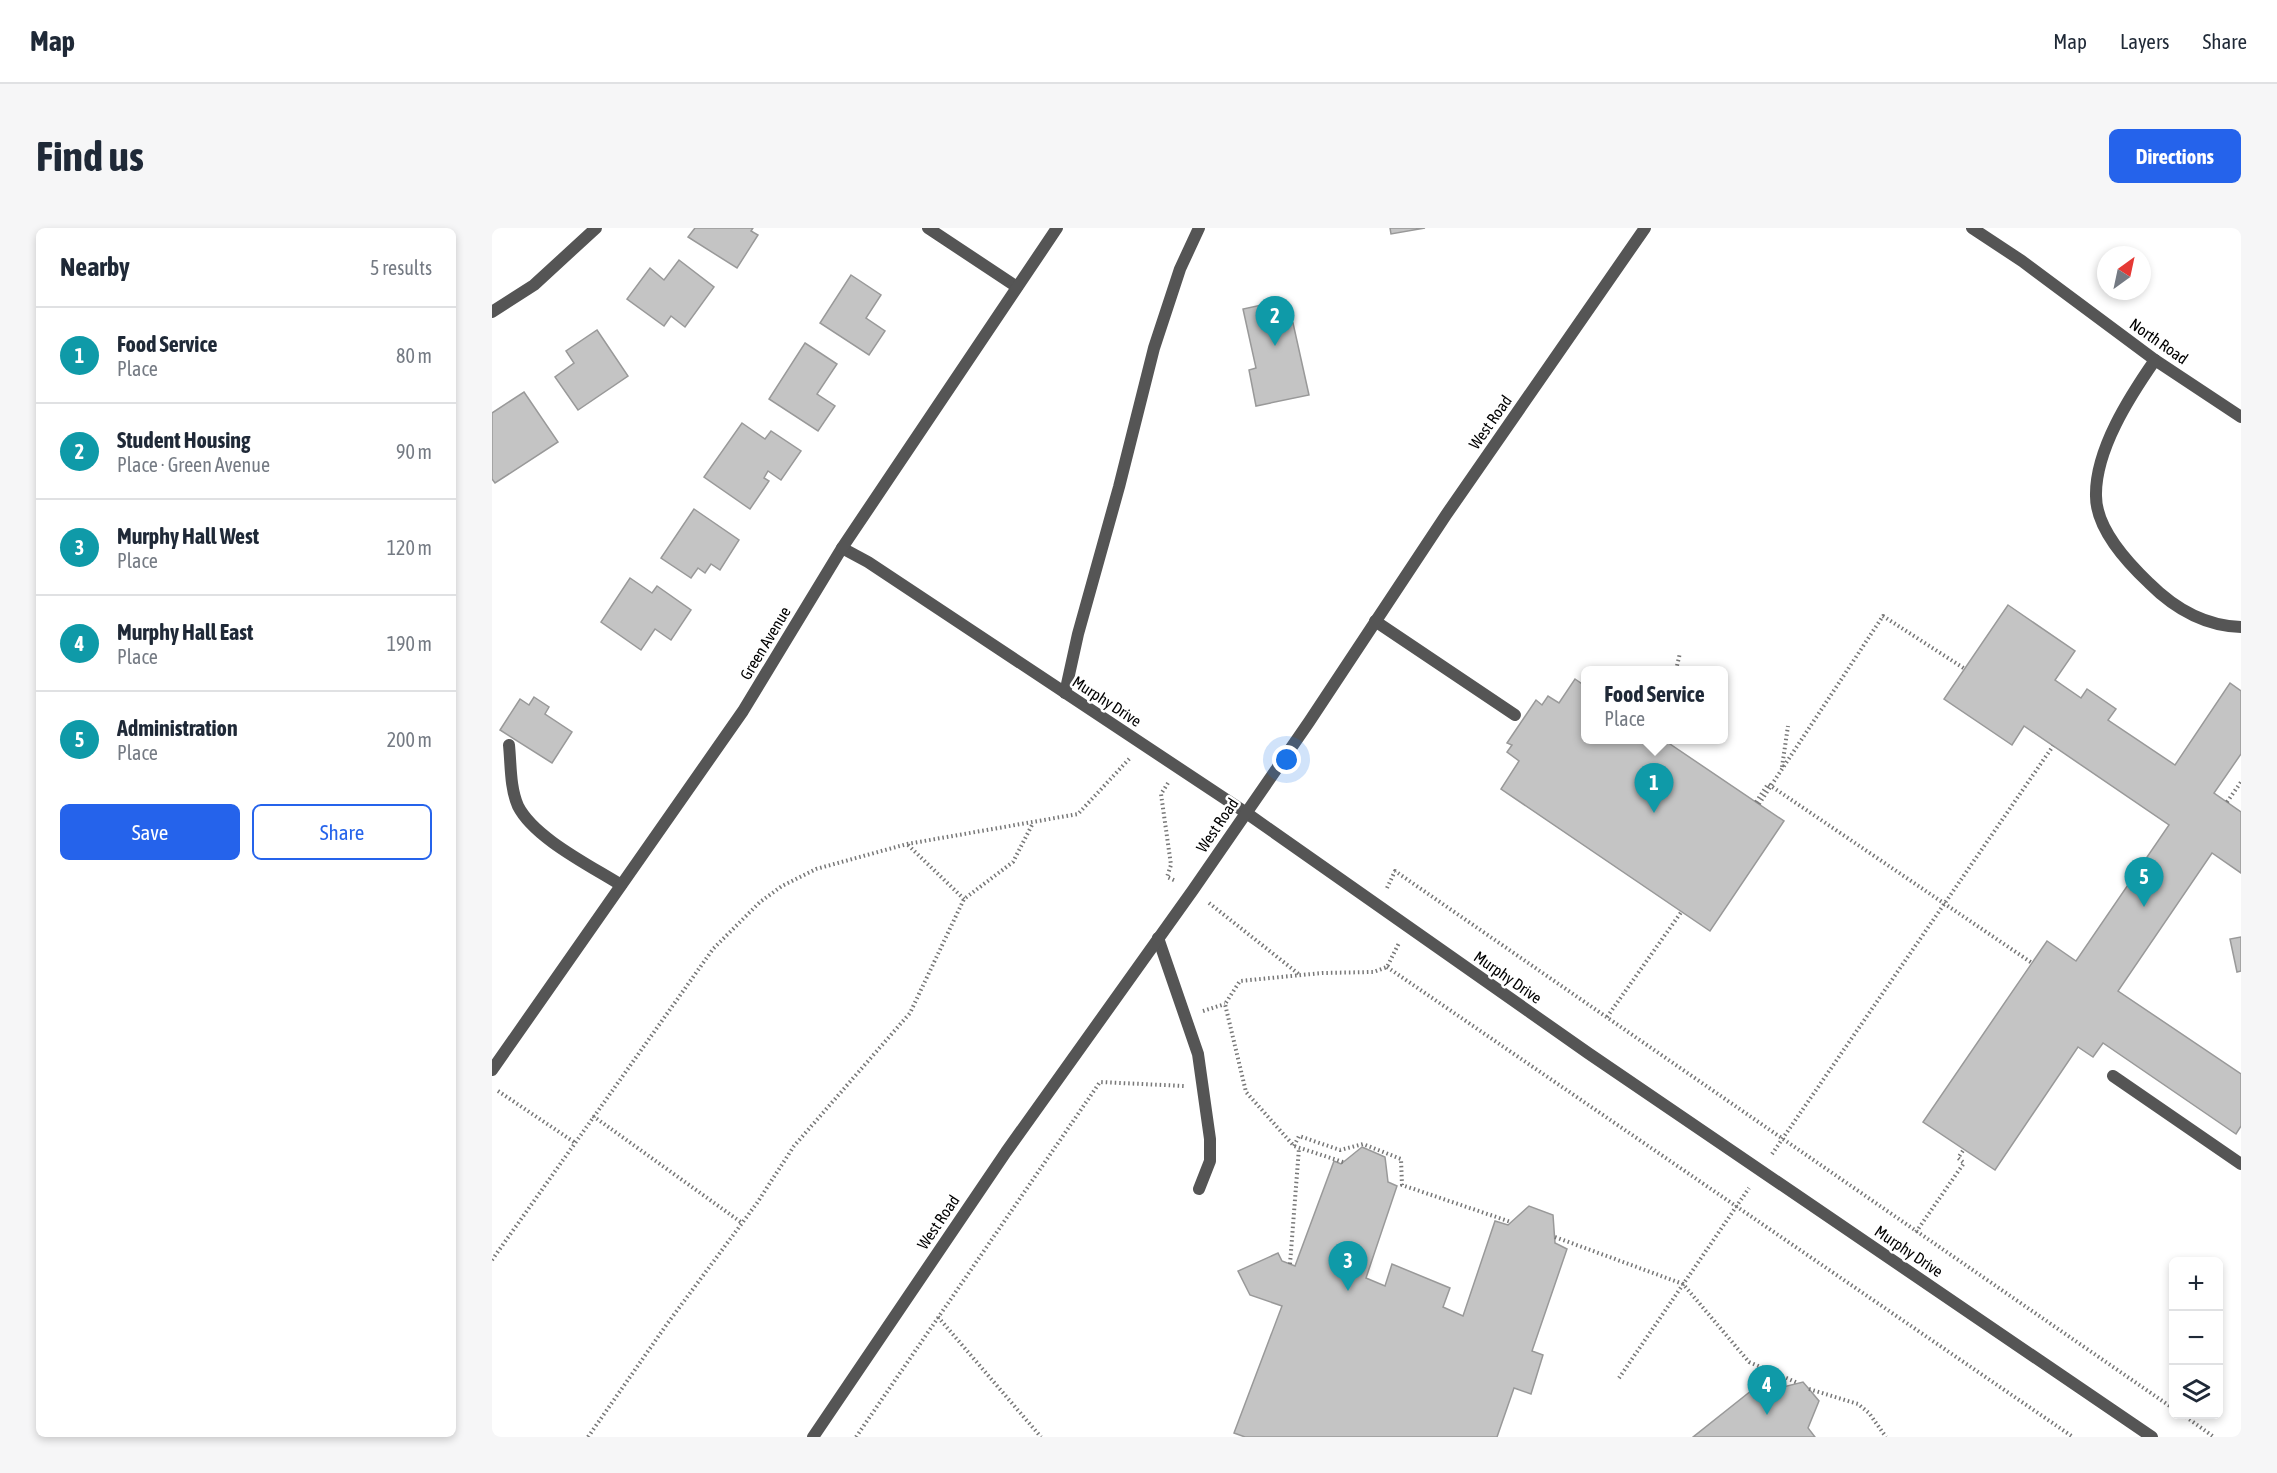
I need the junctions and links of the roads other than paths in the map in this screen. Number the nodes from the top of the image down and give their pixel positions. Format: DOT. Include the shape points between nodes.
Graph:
graph roads {
  1 [pos="596,228"];
  2 [pos="928,228"];
  3 [pos="1057,228"];
  4 [pos="1199,228"];
  5 [pos="1645,228"];
  6 [pos="1972,228"];
  7 [pos="1017,287"];
  8 [pos="492,312"];
  9 [pos="2156,360"];
  10 [pos="2241,417"];
  11 [pos="842,548"];
  12 [pos="1375,621"];
  13 [pos="2241,627"];
  14 [pos="1065,693"];
  15 [pos="1515,715"];
  16 [pos="509,745"];
  17 [pos="1245,812"];
  18 [pos="621,885"];
  19 [pos="1158,938"];
  20 [pos="492,1070"];
  21 [pos="2113,1076"];
  22 [pos="2241,1164"];
  23 [pos="1198,1190"];
  24 [pos="813,1437"];
  25 [pos="2152,1437"];
  1 -- 8 [label="street" via="534,285"];
  2 -- 7 [label="street"];
  3 -- 7 [label="street, Green Avenue"];
  4 -- 14 [label="street" via="1180,269 1154,348"];
  5 -- 12 [label="street, West Road"];
  6 -- 9 [label="street, North Road"];
  7 -- 11 [label="street, Green Avenue"];
  9 -- 10 [label="street, North Road"];
  9 -- 13 [label="street" via="2115,425 2098,474 2096,497 2101,518 2127,562 2161,595 2205,621"];
  11 -- 14 [label="street, Murphy Drive"];
  11 -- 18 [label="street, Green Avenue" via="743,711"];
  12 -- 15 [label="street"];
  12 -- 17 [label="street, West Road"];
  14 -- 17 [label="street, Murphy Drive"];
  16 -- 18 [label="street" via="517,804 527,821"];
  17 -- 19 [label="street, West Road"];
  17 -- 25 [label="street, Murphy Drive" via="1588,1053"];
  18 -- 20 [label="street, Green Avenue"];
  19 -- 23 [label="street" via="1198,1054 1210,1139 1210,1161"];
  19 -- 24 [label="street, West Road" via="1006,1152"];
  21 -- 22 [label="street"];
}
